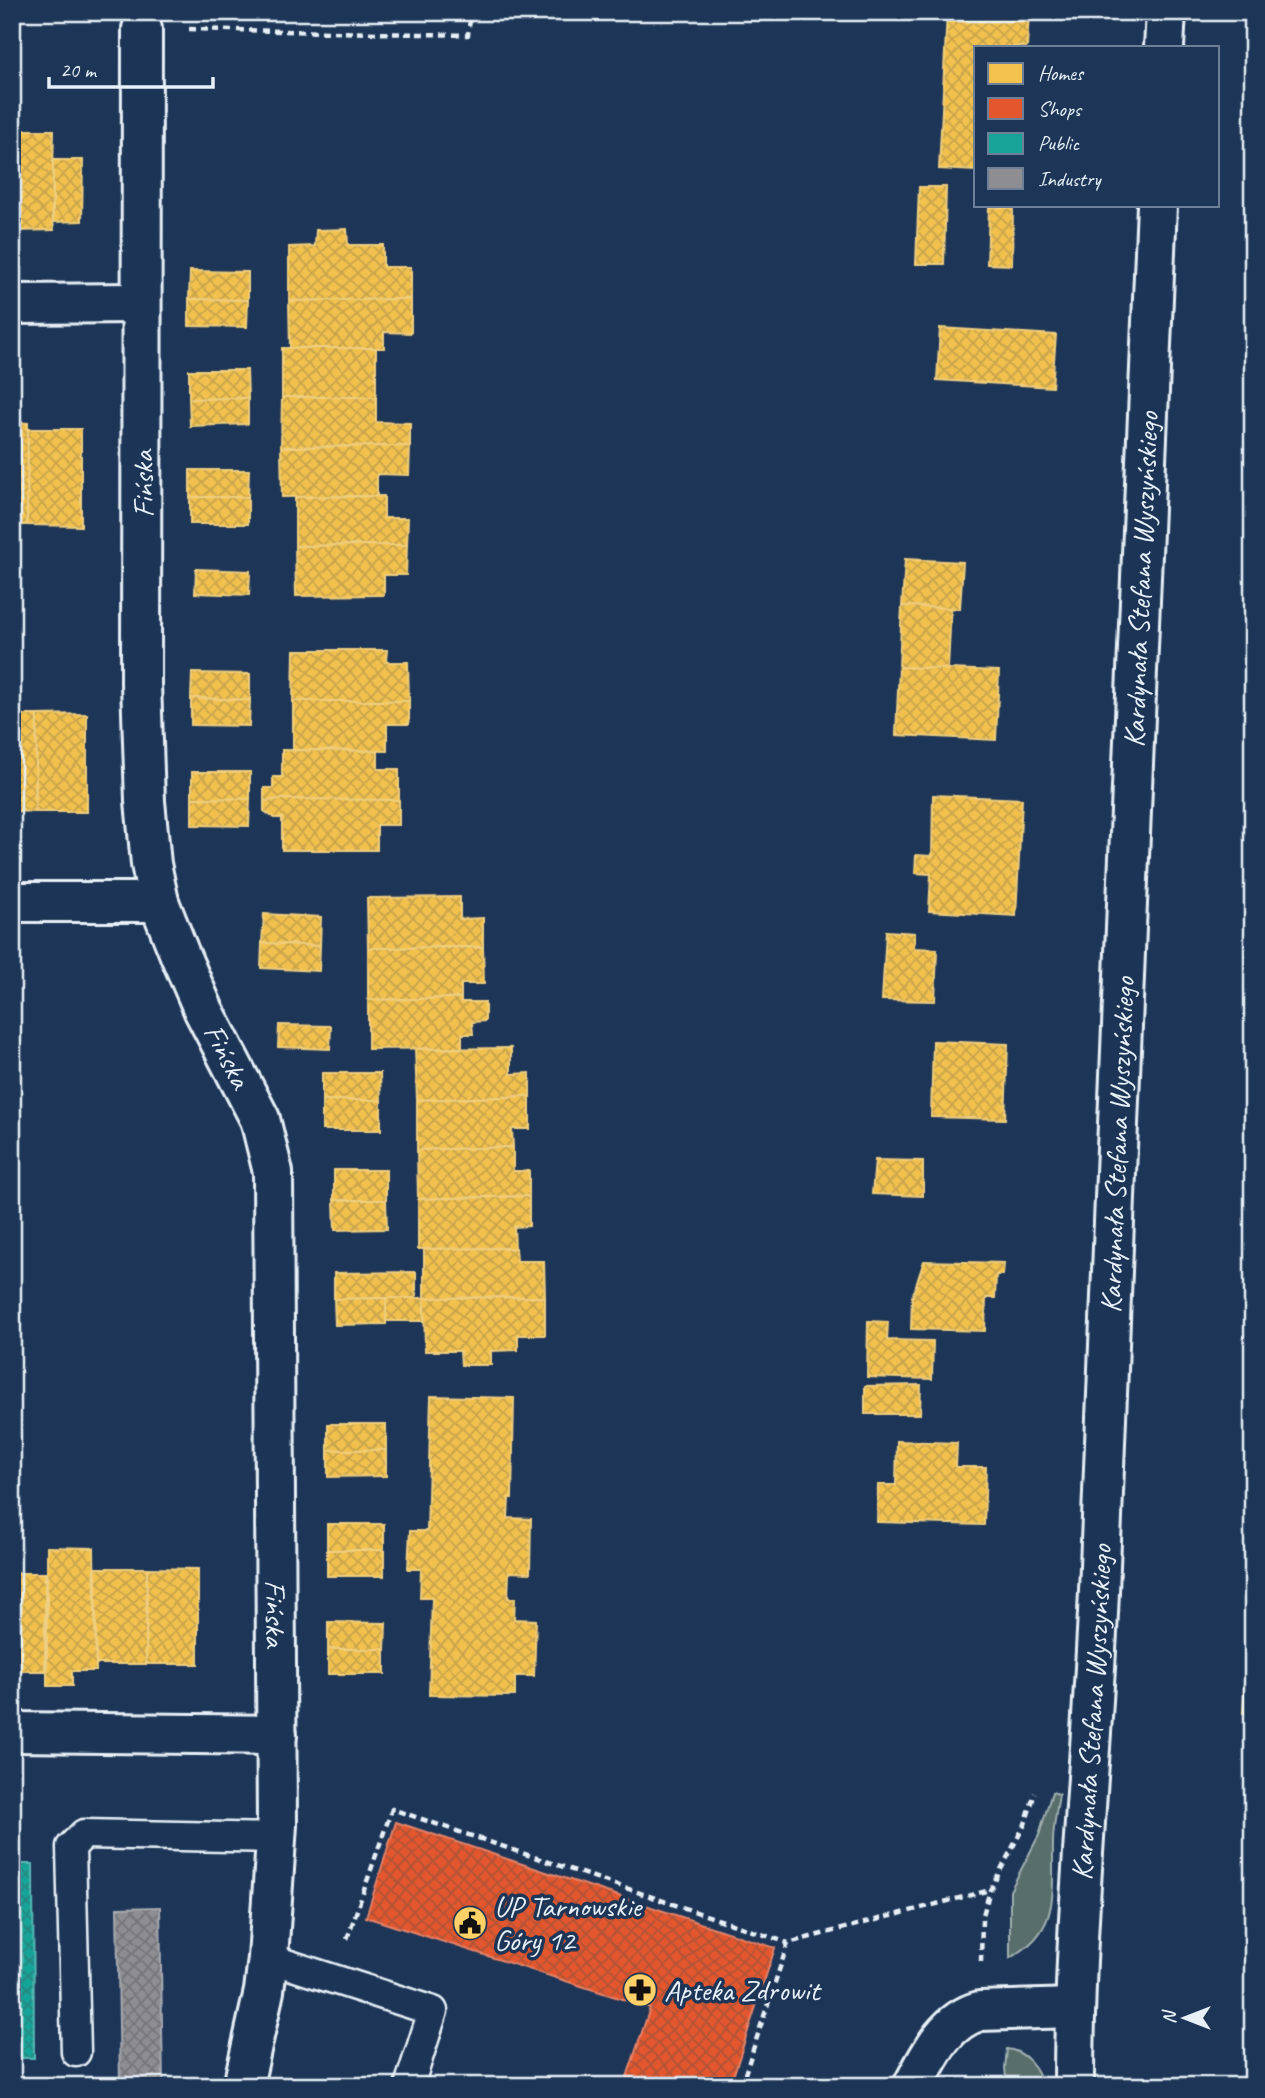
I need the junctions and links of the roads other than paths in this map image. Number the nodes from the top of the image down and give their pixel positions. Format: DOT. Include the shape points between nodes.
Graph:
graph roads {
  1 [pos="1166,12"];
  2 [pos="142,29"];
  3 [pos="1164,46"];
  4 [pos="1157,206"];
  5 [pos="140,303"];
  6 [pos="12,304"];
  7 [pos="159,901"];
  8 [pos="12,902"];
  9 [pos="12,1732"];
  10 [pos="277,1735"];
  11 [pos="276,1838"];
  12 [pos="268,1958"];
  13 [pos="1074,2008"];
  14 [pos="76,2052"];
  15 [pos="243,2086"];
  16 [pos="409,2086"];
  17 [pos="913,2086"];
  18 [pos="1074,2086"];
  1 -- 3 [label="street"];
  2 -- 5 [label="street, Fińska"];
  4 -- 13 [label="street, Kardynała Stefana Wyszyńskiego" via="1097,1648"];
  5 -- 6 [label="street"];
  5 -- 7 [label="street, Fińska" via="142,709 150,864"];
  7 -- 8 [label="street"];
  7 -- 10 [label="street, Fińska" via="204,1011 260,1119 273,1172"];
  9 -- 10 [label="street"];
  10 -- 11 [label="street, Fińska"];
  11 -- 12 [label="street, Fińska"];
  11 -- 14 [label="lane" via="84,1834 71,1847"];
  12 -- 15 [label="street, Fińska"];
  12 -- 16 [label="lane" via="433,2011"];
  13 -- 17 [label="street" via="967,2014 940,2039"];
  13 -- 18 [label="street, Kardynała Stefana Wyszyńskiego"];
}
